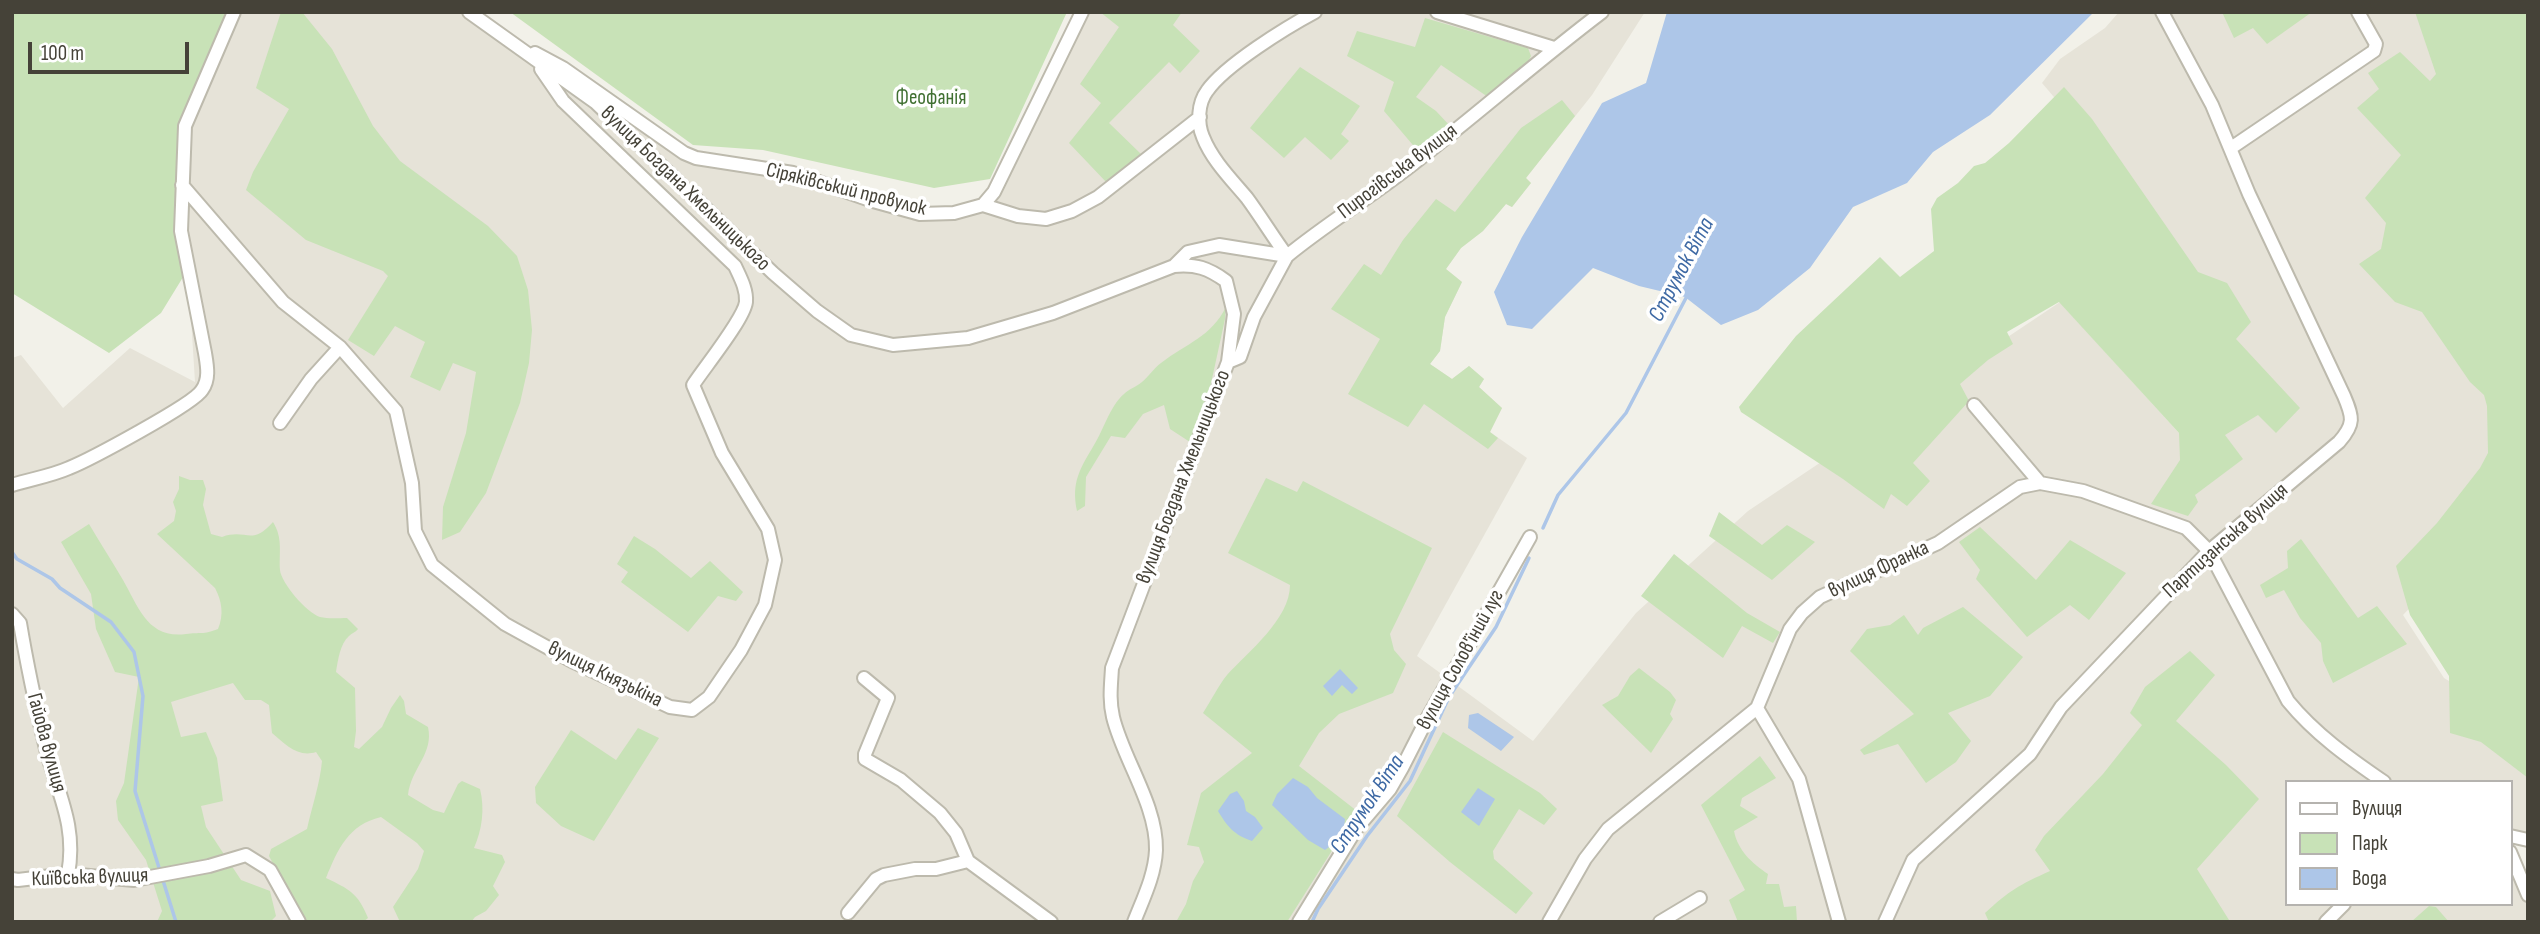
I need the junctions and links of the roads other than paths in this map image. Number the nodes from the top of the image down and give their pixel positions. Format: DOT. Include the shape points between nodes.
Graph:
graph roads {
  1 [pos="234,12"];
  2 [pos="1082,12"];
  3 [pos="1315,12"];
  4 [pos="1437,12"];
  5 [pos="1602,12"];
  6 [pos="2162,12"];
  7 [pos="2358,12"];
  8 [pos="471,13"];
  9 [pos="495,31"];
  10 [pos="1555,48"];
  11 [pos="535,61"];
  12 [pos="1199,117"];
  13 [pos="2231,148"];
  14 [pos="182,185"];
  15 [pos="983,205"];
  16 [pos="1287,256"];
  17 [pos="1174,266"];
  18 [pos="340,347"];
  19 [pos="1228,362"];
  20 [pos="1974,405"];
  21 [pos="280,423"];
  22 [pos="2040,483"];
  23 [pos="12,485"];
  24 [pos="1530,537"];
  25 [pos="2209,551"];
  26 [pos="12,614"];
  27 [pos="863,678"];
  28 [pos="1756,708"];
  29 [pos="2381,780"];
  30 [pos="2512,857"];
  31 [pos="968,861"];
  32 [pos="68,874"];
  33 [pos="14,880"];
  34 [pos="2528,895"];
  35 [pos="1700,898"];
  36 [pos="2342,906"];
  37 [pos="848,913"];
  38 [pos="299,922"];
  39 [pos="1051,922"];
  40 [pos="1134,922"];
  41 [pos="1299,922"];
  42 [pos="1549,922"];
  43 [pos="1660,922"];
  44 [pos="1839,922"];
  45 [pos="1885,922"];
  46 [pos="2326,922"];
  1 -- 14 [label="street" via="185,126"];
  2 -- 15 [label="street" via="994,192"];
  3 -- 12 [label="street" via="1216,79 1200,105"];
  4 -- 10 [label="street"];
  5 -- 10 [label="street, Пирогівська вулиця"];
  6 -- 13 [label="street, Партизанська вулиця"];
  7 -- 13 [label="street" via="2376,44 2374,51"];
  8 -- 9 [label="street, вулиця Богдана Хмельницького"];
  9 -- 11 [label="street, вулиця Богдана Хмельницького"];
  9 -- 15 [label="street, Сіряківський провулок" via="563,68 667,143 696,158 793,173 920,214 954,213"];
  10 -- 16 [label="street, Пирогівська вулиця" via="1408,168"];
  11 -- 17 [label="street, вулиця Богдана Хмельницького" via="595,102 773,274 851,335 892,345 968,338 1053,313"];
  11 -- 18 [label="street, вулиця Князькіна" via="563,101 734,266 745,287 746,304 737,322 693,385 722,453 768,529 775,560 765,605 709,697 692,710 670,706 576,663 505,624 432,565 415,531 412,483 396,411"];
  12 -- 15 [label="street" via="1098,197 1072,211 1046,219"];
  12 -- 16 [label="street" via="1201,135 1214,159"];
  13 -- 25 [label="street, Партизанська вулиця" via="2352,420 2339,442"];
  14 -- 18 [label="street, вулиця Князькіна" via="283,302"];
  14 -- 23 [label="street" via="181,231 208,373 201,393 68,469"];
  16 -- 17 [label="street" via="1219,245 1188,252"];
  16 -- 19 [label="street" via="1240,357"];
  17 -- 19 [label="street, вулиця Богдана Хмельницького" via="1208,268 1226,281 1234,314"];
  18 -- 21 [label="street" via="310,379"];
  19 -- 40 [label="street, вулиця Богдана Хмельницького" via="1112,668 1113,718 1154,827 1156,848 1154,869"];
  20 -- 22 [label="street"];
  22 -- 25 [label="street" via="2083,491 2186,528"];
  22 -- 28 [label="street, вулиця Франка" via="2020,487 1938,543 1820,597 1790,629"];
  24 -- 41 [label="street, вулиця Солов'їний луг" via="1390,789 1356,829"];
  25 -- 29 [label="street" via="2288,701 2334,747"];
  25 -- 45 [label="street, Партизанська вулиця" via="2061,707 2030,754 1913,860"];
  26 -- 32 [label="street, Гайова вулиця" via="19,623 33,699 70,827"];
  27 -- 31 [label="street" via="888,698 865,759 901,780 940,813 956,833"];
  28 -- 42 [label="street, вулиця Франка" via="1608,829"];
  28 -- 44 [label="street" via="1799,779"];
  30 -- 34 [label="street"];
  31 -- 37 [label="street" via="884,875"];
  31 -- 39 [label="street"];
  32 -- 33 [label="street, Київська вулиця"];
  32 -- 38 [label="street, Київська вулиця" via="134,880 246,855 270,870"];
  35 -- 43 [label="street"];
  36 -- 46 [label="street"];
}
